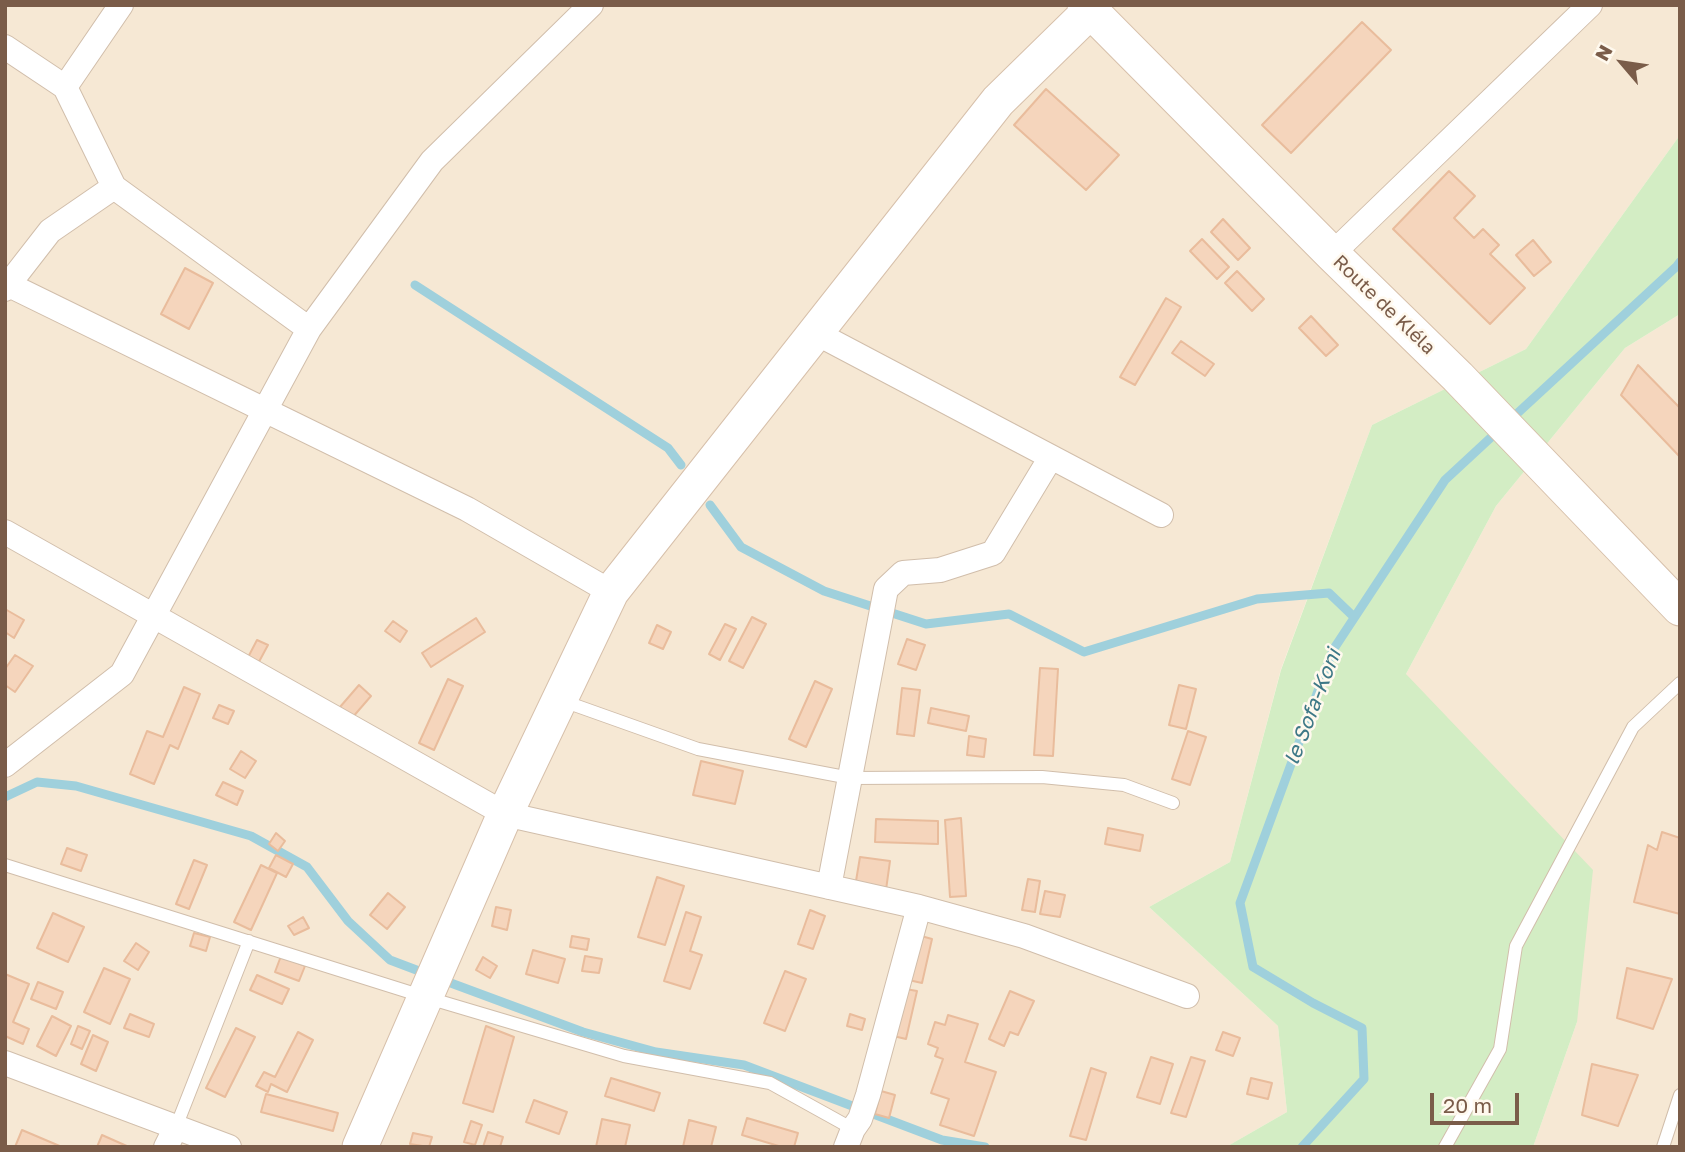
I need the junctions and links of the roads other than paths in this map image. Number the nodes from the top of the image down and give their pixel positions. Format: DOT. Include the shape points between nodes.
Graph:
graph roads {
  1 [pos="121,5"];
  2 [pos="592,5"];
  3 [pos="1087,8"];
  4 [pos="1583,8"];
  5 [pos="5,47"];
  6 [pos="65,87"];
  7 [pos="114,187"];
  8 [pos="1332,254"];
  9 [pos="6,286"];
  10 [pos="309,329"];
  11 [pos="816,332"];
  12 [pos="265,410"];
  13 [pos="1051,457"];
  14 [pos="1161,515"];
  15 [pos="5,532"];
  16 [pos="611,592"];
  17 [pos="1680,608"];
  18 [pos="154,616"];
  19 [pos="1680,683"];
  20 [pos="560,699"];
  21 [pos="5,765"];
  22 [pos="850,778"];
  23 [pos="1173,803"];
  24 [pos="505,814"];
  25 [pos="5,865"];
  26 [pos="829,887"];
  27 [pos="919,907"];
  28 [pos="249,941"];
  29 [pos="432,981"];
  30 [pos="1187,996"];
  31 [pos="5,1063"];
  32 [pos="1680,1095"];
  33 [pos="853,1132"];
  34 [pos="171,1137"];
  35 [pos="229,1147"];
  36 [pos="360,1147"];
  37 [pos="1445,1147"];
  38 [pos="1663,1147"];
  1 -- 6 [label="street"];
  2 -- 10 [label="street" via="432,161"];
  3 -- 8 [label="street, Route de Kléla"];
  3 -- 11 [label="street" via="998,101"];
  4 -- 8 [label="street"];
  5 -- 6 [label="street"];
  6 -- 7 [label="street"];
  7 -- 9 [label="street" via="50,232"];
  7 -- 10 [label="street"];
  8 -- 17 [label="street, Route de Kléla" via="1458,377"];
  9 -- 12 [label="street"];
  10 -- 12 [label="street"];
  11 -- 13 [label="street"];
  11 -- 16 [label="street"];
  12 -- 16 [label="street" via="467,509"];
  12 -- 18 [label="street"];
  13 -- 14 [label="street"];
  13 -- 22 [label="street" via="993,553 940,570 904,573 886,589"];
  15 -- 18 [label="street"];
  16 -- 20 [label="street"];
  18 -- 21 [label="street" via="122,674"];
  18 -- 24 [label="street"];
  19 -- 37 [label="lane" via="1633,727 1516,946 1500,1049"];
  20 -- 22 [label="lane" via="698,749"];
  20 -- 24 [label="street"];
  22 -- 23 [label="lane" via="1042,777 1124,785"];
  22 -- 26 [label="street"];
  24 -- 26 [label="street"];
  24 -- 29 [label="street"];
  25 -- 28 [label="lane"];
  26 -- 27 [label="street"];
  27 -- 30 [label="street" via="1024,936"];
  27 -- 33 [label="street" via="868,1095"];
  28 -- 29 [label="lane"];
  28 -- 34 [label="lane"];
  29 -- 33 [label="lane" via="624,1056 770,1083"];
  29 -- 36 [label="street"];
  31 -- 34 [label="street"];
  32 -- 38 [label="lane"];
  34 -- 35 [label="street"];
}
